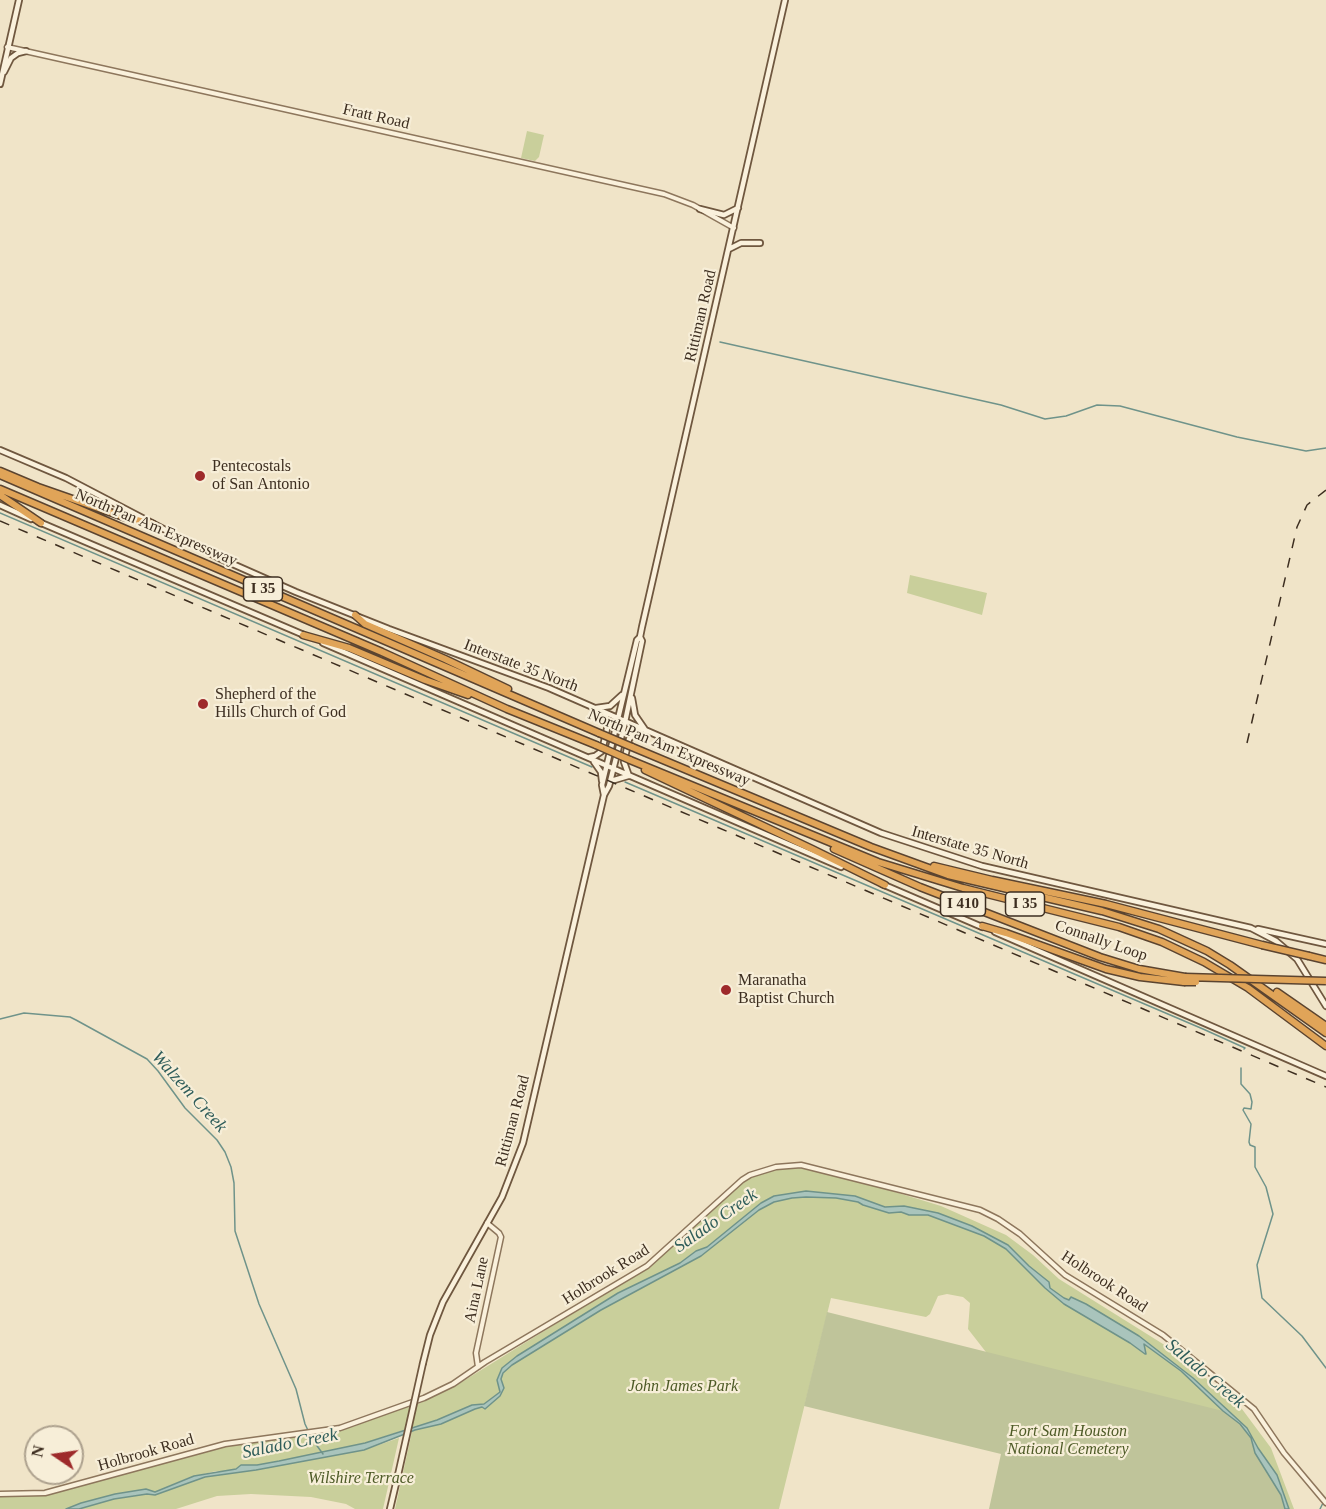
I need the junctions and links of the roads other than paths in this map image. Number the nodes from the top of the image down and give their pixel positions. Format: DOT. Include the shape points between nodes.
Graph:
graph roads {
  1 [pos="19,0"];
  2 [pos="785,0"];
  3 [pos="7,47"];
  4 [pos="26,51"];
  5 [pos="0,84"];
  6 [pos="738,208"];
  7 [pos="700,209"];
  8 [pos="734,228"];
  9 [pos="760,243"];
  10 [pos="729,249"];
  11 [pos="0,450"];
  12 [pos="0,473"];
  13 [pos="0,489"];
  14 [pos="0,495"];
  15 [pos="0,506"];
  16 [pos="41,523"];
  17 [pos="153,524"];
  18 [pos="354,615"];
  19 [pos="303,635"];
  20 [pos="640,636"];
  21 [pos="632,688"];
  22 [pos="625,691"];
  23 [pos="526,701"];
  24 [pos="596,708"];
  25 [pos="507,709"];
  26 [pos="603,712"];
  27 [pos="618,719"];
  28 [pos="625,722"];
  29 [pos="645,732"];
  30 [pos="588,757"];
  31 [pos="630,760"];
  32 [pos="607,766"];
  33 [pos="614,769"];
  34 [pos="629,776"];
  35 [pos="611,781"];
  36 [pos="602,785"];
  37 [pos="604,795"];
  38 [pos="749,810"];
  39 [pos="893,855"];
  40 [pos="885,885"];
  41 [pos="982,926"];
  42 [pos="1251,928"];
  43 [pos="1326,944"];
  44 [pos="1207,951"];
  45 [pos="1326,960"];
  46 [pos="1184,979"];
  47 [pos="1326,981"];
  48 [pos="1326,1006"];
  49 [pos="1326,1026"];
  50 [pos="1326,1033"];
  51 [pos="1326,1046"];
  52 [pos="1326,1076"];
  53 [pos="487,1223"];
  54 [pos="478,1367"];
  55 [pos="0,1494"];
  56 [pos="1326,1503"];
  57 [pos="390,1509"];
  1 -- 3 [label="main road"];
  2 -- 6 [label="main road, Rittiman Road"];
  3 -- 4 [label="street, Fratt Road"];
  3 -- 5 [label="main road"];
  4 -- 5 [label="main road" via="11,58"];
  4 -- 7 [label="street, Fratt Road" via="653,191"];
  6 -- 7 [label="main road" via="724,215"];
  6 -- 8 [label="main road, Rittiman Road"];
  7 -- 8 [label="street, Fratt Road"];
  8 -- 10 [label="main road, Rittiman Road"];
  9 -- 10 [label="main road" via="741,243"];
  10 -- 20 [label="main road, Rittiman Road"];
  11 -- 17 [label="main road, Interstate 35 North" via="66,478"];
  12 -- 17 [label="highway" via="124,518"];
  12 -- 23 [label="highway, North Pan Am Expressway / I 35"];
  13 -- 25 [label="highway, North Pan Am Expressway / I 35"];
  14 -- 16 [label="highway"];
  15 -- 16 [label="main road"];
  16 -- 19 [label="main road"];
  17 -- 18 [label="main road, Interstate 35 North" via="219,558"];
  18 -- 23 [label="highway" via="365,624 464,668"];
  18 -- 24 [label="main road, Interstate 35 North"];
  19 -- 25 [label="highway" via="340,645"];
  19 -- 30 [label="main road"];
  20 -- 21 [label="main road, Rittiman Road"];
  20 -- 22 [label="main road, Rittiman Road"];
  21 -- 28 [label="main road, Rittiman Road"];
  21 -- 29 [label="main road" via="633,710"];
  22 -- 24 [label="main road" via="610,706"];
  22 -- 27 [label="main road, Rittiman Road"];
  23 -- 39 [label="highway, North Pan Am Expressway / I 35, bridge"];
  24 -- 26 [label="main road, Interstate 35 North"];
  25 -- 31 [label="highway, North Pan Am Expressway / I 35, bridge"];
  26 -- 27 [label="main road, Interstate 35 North"];
  26 -- 30 [label="main road" via="608,724 602,751"];
  27 -- 28 [label="main road, Interstate 35 North"];
  27 -- 32 [label="main road, Rittiman Road"];
  28 -- 29 [label="main road, Interstate 35 North"];
  28 -- 33 [label="main road, Rittiman Road"];
  29 -- 34 [label="main road" via="636,732 629,739 624,765"];
  29 -- 42 [label="main road, Interstate 35 North" via="910,844 982,866"];
  30 -- 32 [label="main road"];
  30 -- 36 [label="main road" via="598,765"];
  31 -- 38 [label="highway, North Pan Am Expressway / I 35"];
  31 -- 40 [label="highway"];
  32 -- 33 [label="main road"];
  32 -- 36 [label="main road, Rittiman Road"];
  33 -- 34 [label="main road"];
  33 -- 35 [label="main road, Rittiman Road"];
  34 -- 35 [label="main road"];
  34 -- 40 [label="main road"];
  35 -- 37 [label="main road, Rittiman Road"];
  36 -- 37 [label="main road, Rittiman Road"];
  37 -- 53 [label="main road, Rittiman Road" via="523,1143 502,1197"];
  38 -- 46 [label="highway, Connally Loop / I 410" via="920,887 1078,949 1130,967"];
  38 -- 51 [label="highway, North Pan Am Expressway / I 35" via="908,872 1162,942 1238,981"];
  39 -- 44 [label="highway, North Pan Am Expressway / I 35" via="948,875 1125,918"];
  39 -- 45 [label="highway, Connally Loop / I 410, bridge"];
  40 -- 41 [label="main road"];
  41 -- 46 [label="highway" via="1106,969 1140,977"];
  41 -- 52 [label="main road"];
  42 -- 43 [label="main road"];
  42 -- 48 [label="main road, Interstate 35 North" via="1276,941 1297,959"];
  44 -- 49 [label="highway" via="1244,970"];
  44 -- 50 [label="highway, North Pan Am Expressway / I 35"];
  46 -- 47 [label="highway, Connally Loop / I 410, bridge"];
  53 -- 54 [label="street, Aina Lane" via="501,1238 476,1353"];
  53 -- 57 [label="main road, Rittiman Road, bridge" via="443,1300 430,1335"];
  54 -- 55 [label="street, Holbrook Road" via="423,1398 352,1425 200,1449 57,1491"];
  54 -- 56 [label="street, Holbrook Road" via="647,1266 750,1175 776,1167 809,1166 980,1210 998,1219 1065,1275 1163,1335 1254,1409"];
}
